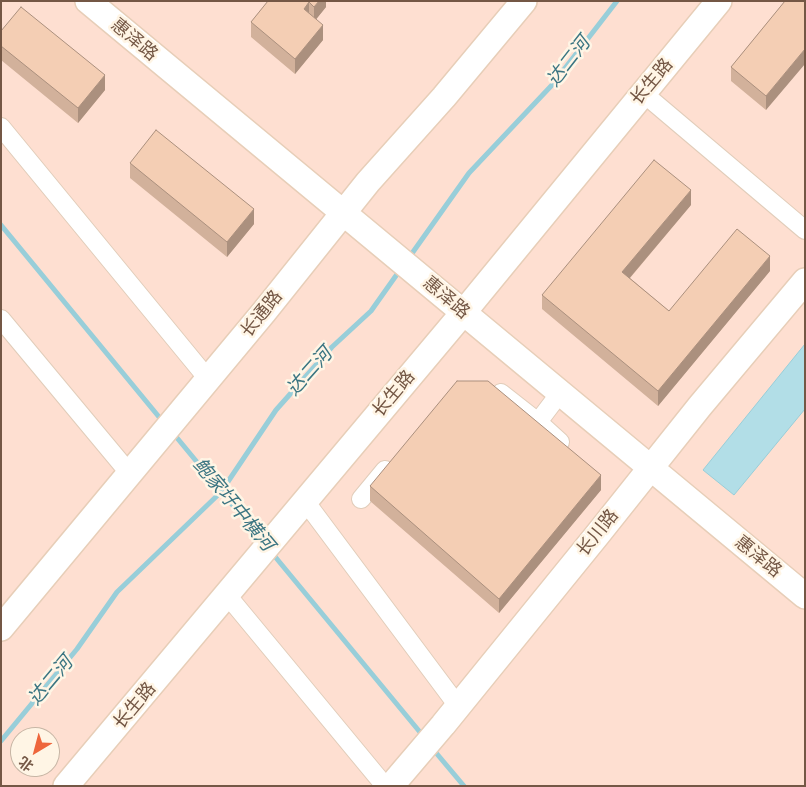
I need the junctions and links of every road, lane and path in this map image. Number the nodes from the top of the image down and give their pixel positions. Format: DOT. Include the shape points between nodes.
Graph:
graph roads {
  1 [pos="88,1"];
  2 [pos="524,1"];
  3 [pos="720,1"];
  4 [pos="643,93"];
  5 [pos="1,128"];
  6 [pos="343,213"];
  7 [pos="805,230"];
  8 [pos="805,281"];
  9 [pos="464,313"];
  10 [pos="1,319"];
  11 [pos="488,382"];
  12 [pos="202,386"];
  13 [pos="560,393"];
  14 [pos="538,422"];
  15 [pos="570,452"];
  16 [pos="397,456"];
  17 [pos="650,467"];
  18 [pos="134,469"];
  19 [pos="361,500"];
  20 [pos="297,510"];
  21 [pos="234,587"];
  22 [pos="805,596"];
  23 [pos="1,628"];
  24 [pos="451,715"];
  25 [pos="66,786"];
  26 [pos="385,786"];
  27 [pos="391,786"];
  1 -- 6 [label="street, 惠泽路"];
  2 -- 6 [label="street, 长通路"];
  3 -- 4 [label="street, 长生路"];
  4 -- 7 [label="street"];
  4 -- 9 [label="street, 长生路"];
  5 -- 12 [label="street"];
  6 -- 9 [label="street, 惠泽路"];
  6 -- 12 [label="street, 长通路"];
  8 -- 17 [label="street, 长川路"];
  9 -- 13 [label="street, 惠泽路"];
  9 -- 20 [label="street, 长生路"];
  10 -- 18 [label="street"];
  11 -- 14 [label="street"];
  12 -- 18 [label="street, 长通路"];
  13 -- 14 [label="street"];
  13 -- 17 [label="street, 惠泽路"];
  14 -- 15 [label="street"];
  16 -- 19 [label="street"];
  17 -- 22 [label="street, 惠泽路"];
  17 -- 24 [label="street, 长川路"];
  18 -- 23 [label="street, 长通路"];
  20 -- 21 [label="street, 长生路"];
  20 -- 24 [label="street"];
  21 -- 25 [label="street, 长生路"];
  21 -- 26 [label="street"];
  24 -- 27 [label="street, 长川路"];
}
